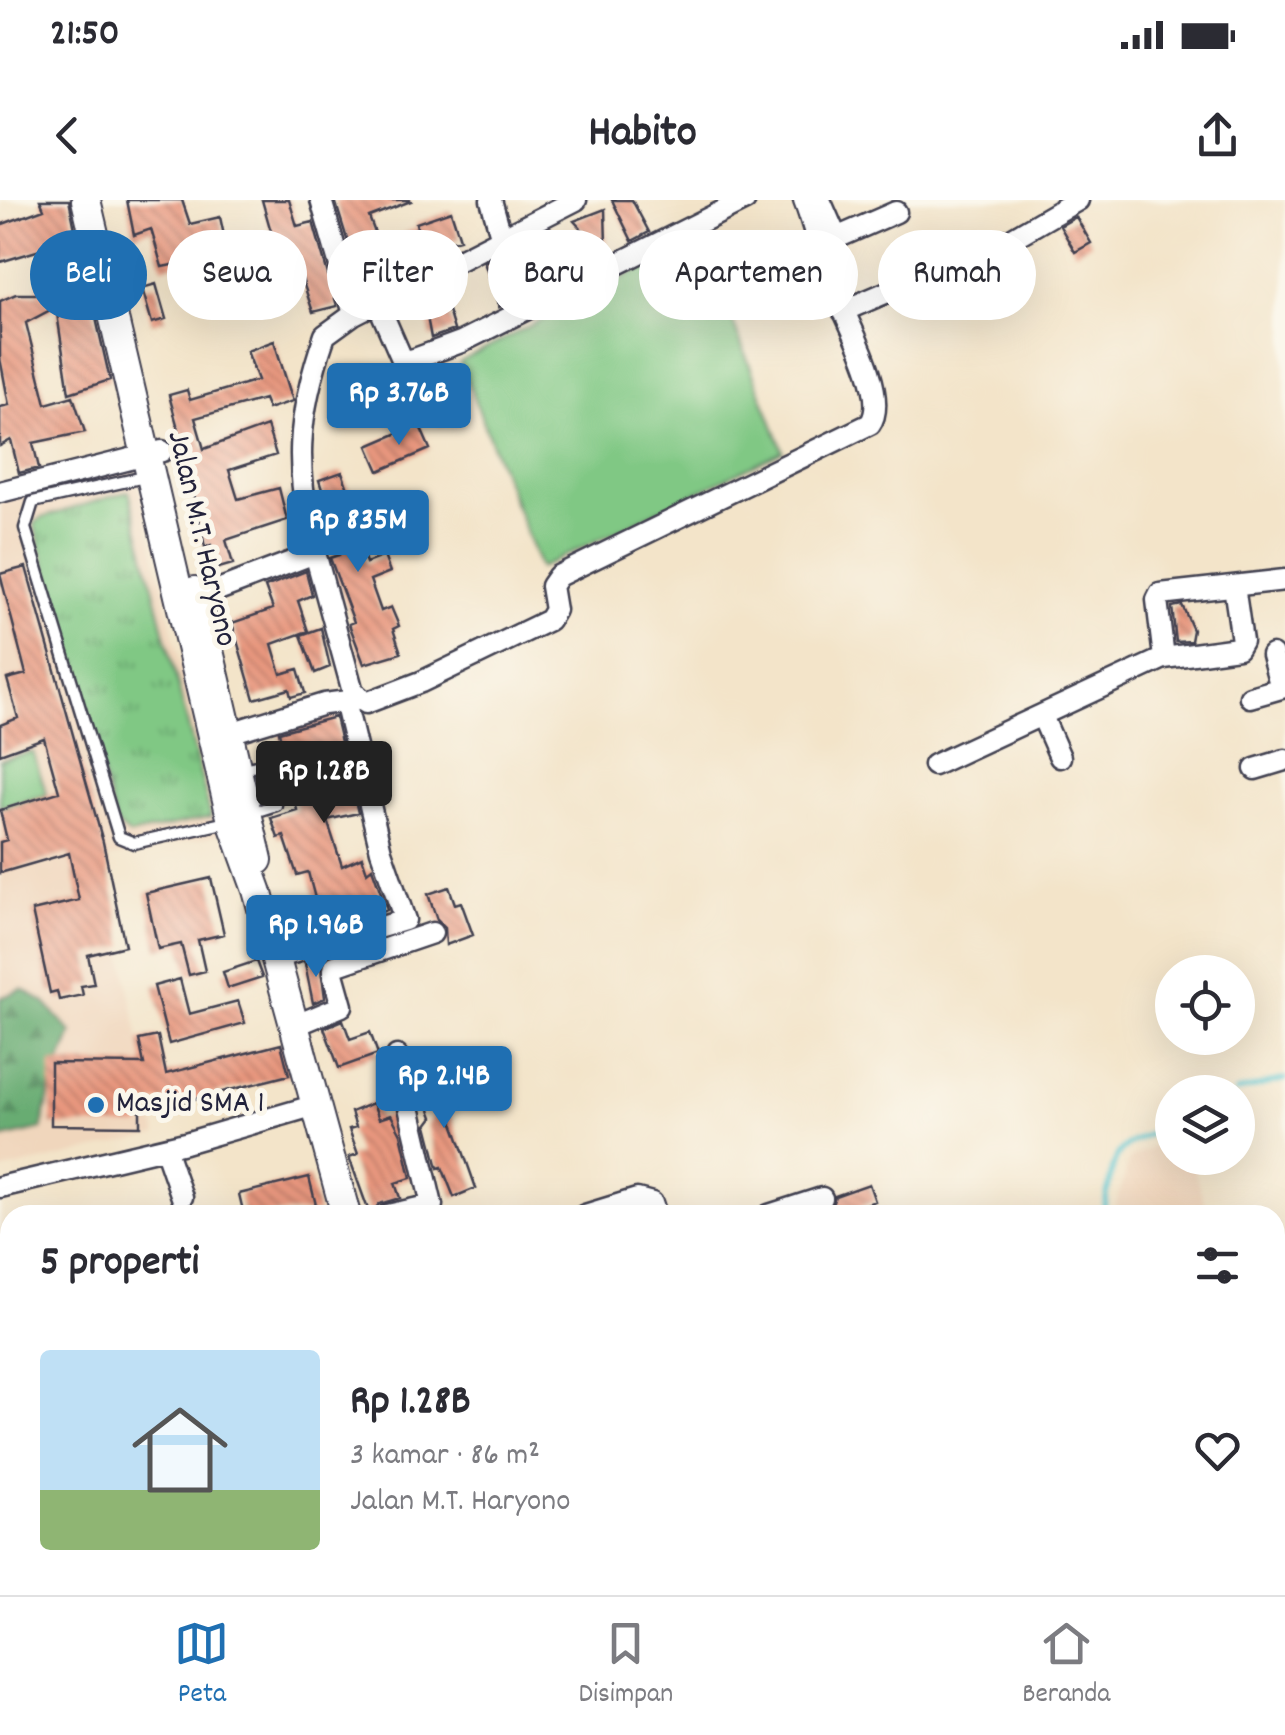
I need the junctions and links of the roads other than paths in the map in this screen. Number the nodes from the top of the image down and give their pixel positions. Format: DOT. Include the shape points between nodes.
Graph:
graph roads {
  1 [pos="86,200"];
  2 [pos="104,200"];
  3 [pos="321,200"];
  4 [pos="491,200"];
  5 [pos="576,200"];
  6 [pos="744,200"];
  7 [pos="804,200"];
  8 [pos="820,200"];
  9 [pos="1078,200"];
  10 [pos="896,212"];
  11 [pos="330,230"];
  12 [pos="499,230"];
  13 [pos="519,230"];
  14 [pos="816,230"];
  15 [pos="858,305"];
  16 [pos="346,320"];
  17 [pos="385,320"];
  18 [pos="852,320"];
  19 [pos="153,460"];
  20 [pos="0,492"];
  21 [pos="315,553"];
  22 [pos="1285,580"];
  23 [pos="1234,586"];
  24 [pos="197,598"];
  25 [pos="1272,655"];
  26 [pos="1164,658"];
  27 [pos="1283,687"];
  28 [pos="1250,697"];
  29 [pos="352,701"];
  30 [pos="1042,716"];
  31 [pos="230,733"];
  32 [pos="1060,756"];
  33 [pos="1285,760"];
  34 [pos="934,765"];
  35 [pos="1254,770"];
  36 [pos="241,817"];
  37 [pos="432,933"];
  38 [pos="276,958"];
  39 [pos="294,1026"];
  40 [pos="396,1056"];
  41 [pos="316,1105"];
  42 [pos="164,1148"];
  43 [pos="0,1187"];
  44 [pos="182,1197"];
  45 [pos="822,1198"];
  46 [pos="343,1205"];
  47 [pos="433,1205"];
  48 [pos="621,1205"];
  49 [pos="653,1205"];
  50 [pos="800,1205"];
  1 -- 19 [label="main road, Jalan M.T. Haryono"];
  2 -- 19 [label="main road, Jalan M.T. Haryono"];
  3 -- 11 [label="street"];
  4 -- 12 [label="street"];
  5 -- 13 [label="street"];
  6 -- 17 [label="street" via="492,327 412,360 402,360"];
  7 -- 14 [label="street"];
  8 -- 10 [label="street" via="840,236"];
  9 -- 15 [label="street" via="1011,239"];
  16 -- 21 [label="street" via="325,335 303,420 298,480"];
  18 -- 29 [label="street" via="872,388 870,424 558,576 550,586 555,605 549,620 421,682 366,703"];
  19 -- 20 [label="street"];
  19 -- 24 [label="main road, Jalan M.T. Haryono"];
  19 -- 36 [label="main road, Jalan M.T. Haryono"];
  19 -- 36 [label="lane" via="32,502 25,528 119,838 134,843"];
  21 -- 24 [label="street"];
  21 -- 29 [label="street"];
  22 -- 23 [label="street"];
  23 -- 26 [label="street" via="1240,645"];
  23 -- 26 [label="street" via="1157,597"];
  24 -- 31 [label="main road, Jalan M.T. Haryono"];
  25 -- 27 [label="street"];
  26 -- 30 [label="street"];
  27 -- 28 [label="street"];
  29 -- 31 [label="street"];
  29 -- 38 [label="street" via="380,851 404,920"];
  30 -- 32 [label="street"];
  30 -- 34 [label="street"];
  31 -- 36 [label="main road, Jalan M.T. Haryono"];
  33 -- 35 [label="street"];
  36 -- 38 [label="main road, Jalan M.T. Haryono" via="258,858 257,890"];
  37 -- 39 [label="street" via="335,966 340,1009"];
  38 -- 39 [label="main road, Jalan M.T. Haryono"];
  39 -- 41 [label="main road, Jalan M.T. Haryono"];
  40 -- 47 [label="street"];
  41 -- 42 [label="street"];
  41 -- 46 [label="main road, Jalan M.T. Haryono"];
  42 -- 43 [label="street"];
  42 -- 44 [label="street"];
  45 -- 50 [label="street"];
  48 -- 49 [label="street" via="642,1199"];
}
